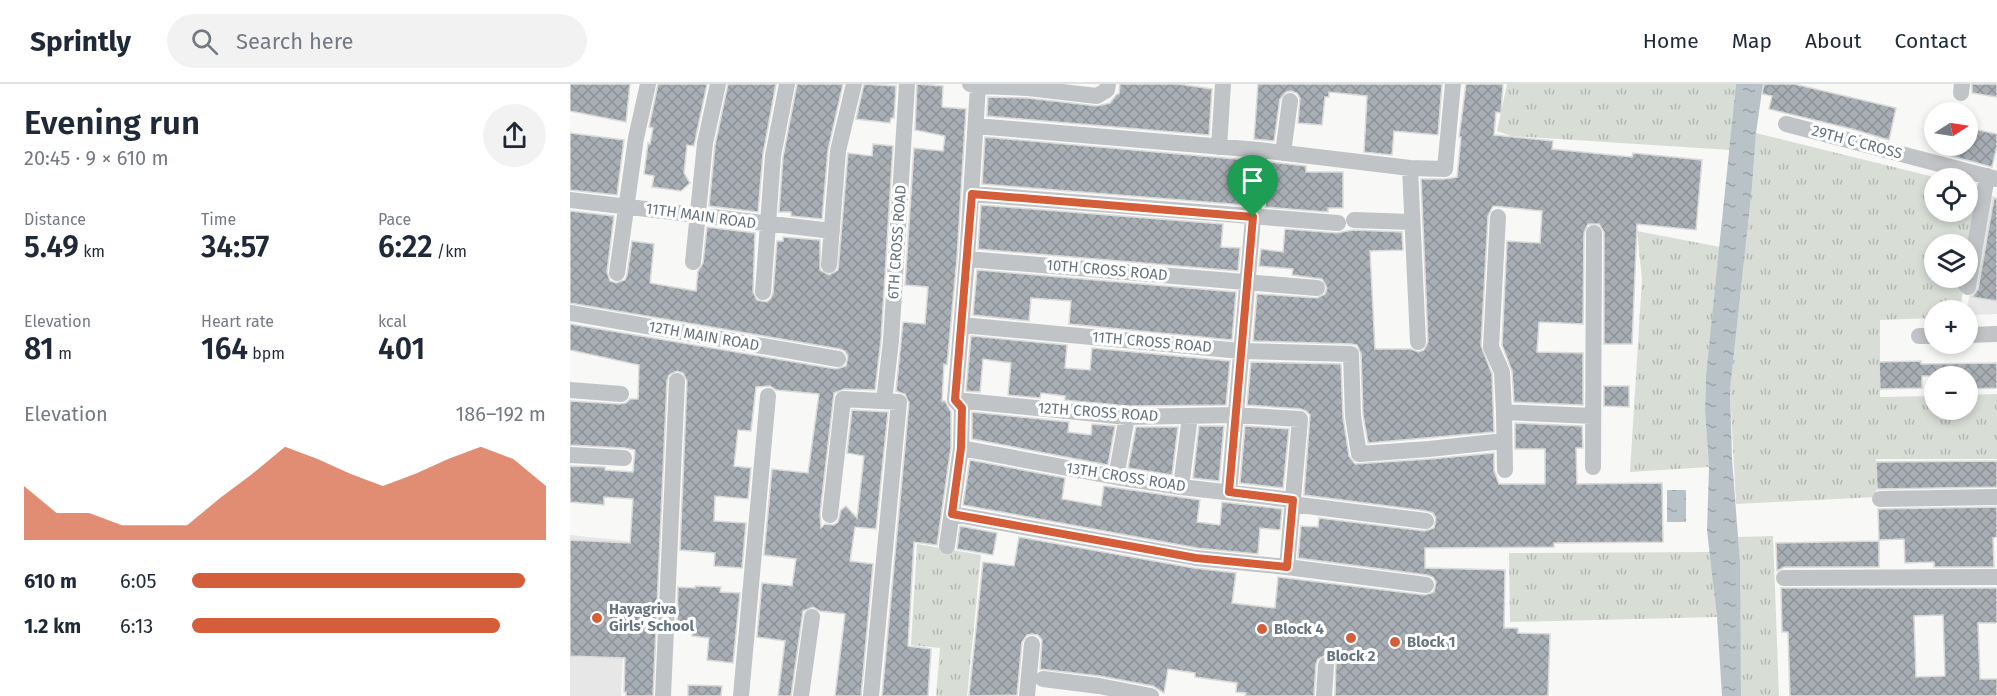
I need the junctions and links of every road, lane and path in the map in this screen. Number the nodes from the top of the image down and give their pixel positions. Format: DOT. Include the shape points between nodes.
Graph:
graph roads {
  1 [pos="648,84"];
  2 [pos="718,84"];
  3 [pos="787,84"];
  4 [pos="854,84"];
  5 [pos="907,84"];
  6 [pos="1108,84"];
  7 [pos="1223,84"];
  8 [pos="1453,84"];
  9 [pos="974,85"];
  10 [pos="1290,101"];
  11 [pos="1786,124"];
  12 [pos="976,126"];
  13 [pos="1219,147"];
  14 [pos="1259,150"];
  15 [pos="1283,153"];
  16 [pos="1410,168"];
  17 [pos="1992,177"];
  18 [pos="972,194"];
  19 [pos="570,200"];
  20 [pos="625,206"];
  21 [pos="698,214"];
  22 [pos="1253,217"];
  23 [pos="1498,217"];
  24 [pos="1411,222"];
  25 [pos="767,224"];
  26 [pos="832,231"];
  27 [pos="1594,233"];
  28 [pos="1978,241"];
  29 [pos="967,259"];
  30 [pos="693,262"];
  31 [pos="829,266"];
  32 [pos="617,273"];
  33 [pos="1247,282"];
  34 [pos="1317,288"];
  35 [pos="763,292"];
  36 [pos="570,313"];
  37 [pos="962,325"];
  38 [pos="1997,334"];
  39 [pos="1978,335"];
  40 [pos="1418,342"];
  41 [pos="1240,351"];
  42 [pos="838,359"];
  43 [pos="677,381"];
  44 [pos="570,390"];
  45 [pos="621,394"];
  46 [pos="768,396"];
  47 [pos="955,400"];
  48 [pos="884,401"];
  49 [pos="1504,412"];
  50 [pos="1190,416"];
  51 [pos="1234,416"];
  52 [pos="1593,416"];
  53 [pos="1127,417"];
  54 [pos="1504,441"];
  55 [pos="961,448"];
  56 [pos="570,454"];
  57 [pos="624,458"];
  58 [pos="1593,467"];
  59 [pos="1505,470"];
  60 [pos="1116,477"];
  61 [pos="1181,487"];
  62 [pos="1229,492"];
  63 [pos="1997,497"];
  64 [pos="1880,500"];
  65 [pos="1292,502"];
  66 [pos="952,514"];
  67 [pos="830,515"];
  68 [pos="1426,521"];
  69 [pos="947,546"];
  70 [pos="1287,567"];
  71 [pos="1997,577"];
  72 [pos="1784,578"];
  73 [pos="1426,585"];
  74 [pos="812,617"];
  75 [pos="1032,644"];
  76 [pos="1326,665"];
  77 [pos="1043,679"];
  78 [pos="663,696"];
  79 [pos="741,696"];
  80 [pos="801,696"];
  81 [pos="871,696"];
  82 [pos="1027,696"];
  83 [pos="1151,696"];
  84 [pos="1324,696"];
  1 -- 20 [label="street"];
  2 -- 21 [label="street" via="705,143"];
  3 -- 25 [label="street" via="773,156"];
  4 -- 26 [label="street" via="838,151"];
  5 -- 48 [label="street, 6TH CROSS ROAD"];
  6 -- 9 [label="street" via="1107,90 1097,96"];
  7 -- 13 [label="street"];
  8 -- 16 [label="street" via="1445,169"];
  9 -- 12 [label="street"];
  10 -- 15 [label="street"];
  11 -- 17 [label="street, 29TH C CROSS"];
  12 -- 13 [label="street"];
  12 -- 18 [label="street"];
  13 -- 14 [label="street"];
  14 -- 15 [label="street"];
  14 -- 22 [label="street"];
  15 -- 16 [label="street"];
  16 -- 24 [label="street"];
  17 -- 28 [label="street"];
  18 -- 22 [label="street"];
  18 -- 29 [label="street"];
  19 -- 20 [label="street, 11TH MAIN ROAD"];
  20 -- 21 [label="street, 11TH MAIN ROAD"];
  20 -- 32 [label="street"];
  21 -- 25 [label="street, 11TH MAIN ROAD"];
  21 -- 30 [label="street"];
  22 -- 24 [label="street"];
  22 -- 33 [label="street"];
  23 -- 49 [label="street" via="1491,347 1502,372"];
  24 -- 40 [label="street"];
  25 -- 26 [label="street, 11TH MAIN ROAD"];
  25 -- 35 [label="street"];
  26 -- 31 [label="street"];
  27 -- 52 [label="street"];
  29 -- 33 [label="street, 10TH CROSS ROAD"];
  29 -- 37 [label="street"];
  33 -- 34 [label="street, 10TH CROSS ROAD"];
  33 -- 41 [label="street"];
  36 -- 42 [label="street, 12TH MAIN ROAD"];
  37 -- 41 [label="street, 11TH CROSS ROAD"];
  37 -- 47 [label="street"];
  38 -- 39 [label="street"];
  41 -- 51 [label="street"];
  41 -- 54 [label="street, 11TH CROSS ROAD" via="1351,354 1359,454"];
  43 -- 78 [label="street"];
  44 -- 45 [label="street"];
  46 -- 79 [label="street"];
  47 -- 53 [label="street, 12TH CROSS ROAD"];
  47 -- 55 [label="street" via="962,408"];
  48 -- 67 [label="street" via="843,399"];
  48 -- 81 [label="street" via="899,402"];
  49 -- 52 [label="street"];
  49 -- 54 [label="street"];
  50 -- 51 [label="street, 12TH CROSS ROAD"];
  50 -- 53 [label="street, 12TH CROSS ROAD"];
  50 -- 61 [label="street"];
  51 -- 62 [label="street"];
  51 -- 65 [label="street, 12TH CROSS ROAD" via="1300,419"];
  52 -- 58 [label="street"];
  53 -- 60 [label="street"];
  54 -- 59 [label="street"];
  55 -- 60 [label="street, 13TH CROSS ROAD"];
  55 -- 66 [label="street"];
  56 -- 57 [label="street"];
  60 -- 61 [label="street, 13TH CROSS ROAD"];
  61 -- 62 [label="street, 13TH CROSS ROAD"];
  62 -- 65 [label="street, 13TH CROSS ROAD"];
  63 -- 64 [label="street"];
  65 -- 68 [label="street, 13TH CROSS ROAD"];
  65 -- 70 [label="street"];
  66 -- 69 [label="street"];
  66 -- 70 [label="street" via="1196,558"];
  70 -- 73 [label="street"];
  71 -- 72 [label="street"];
  74 -- 80 [label="street"];
  75 -- 82 [label="street"];
  76 -- 84 [label="street"];
  77 -- 83 [label="street"];
}
